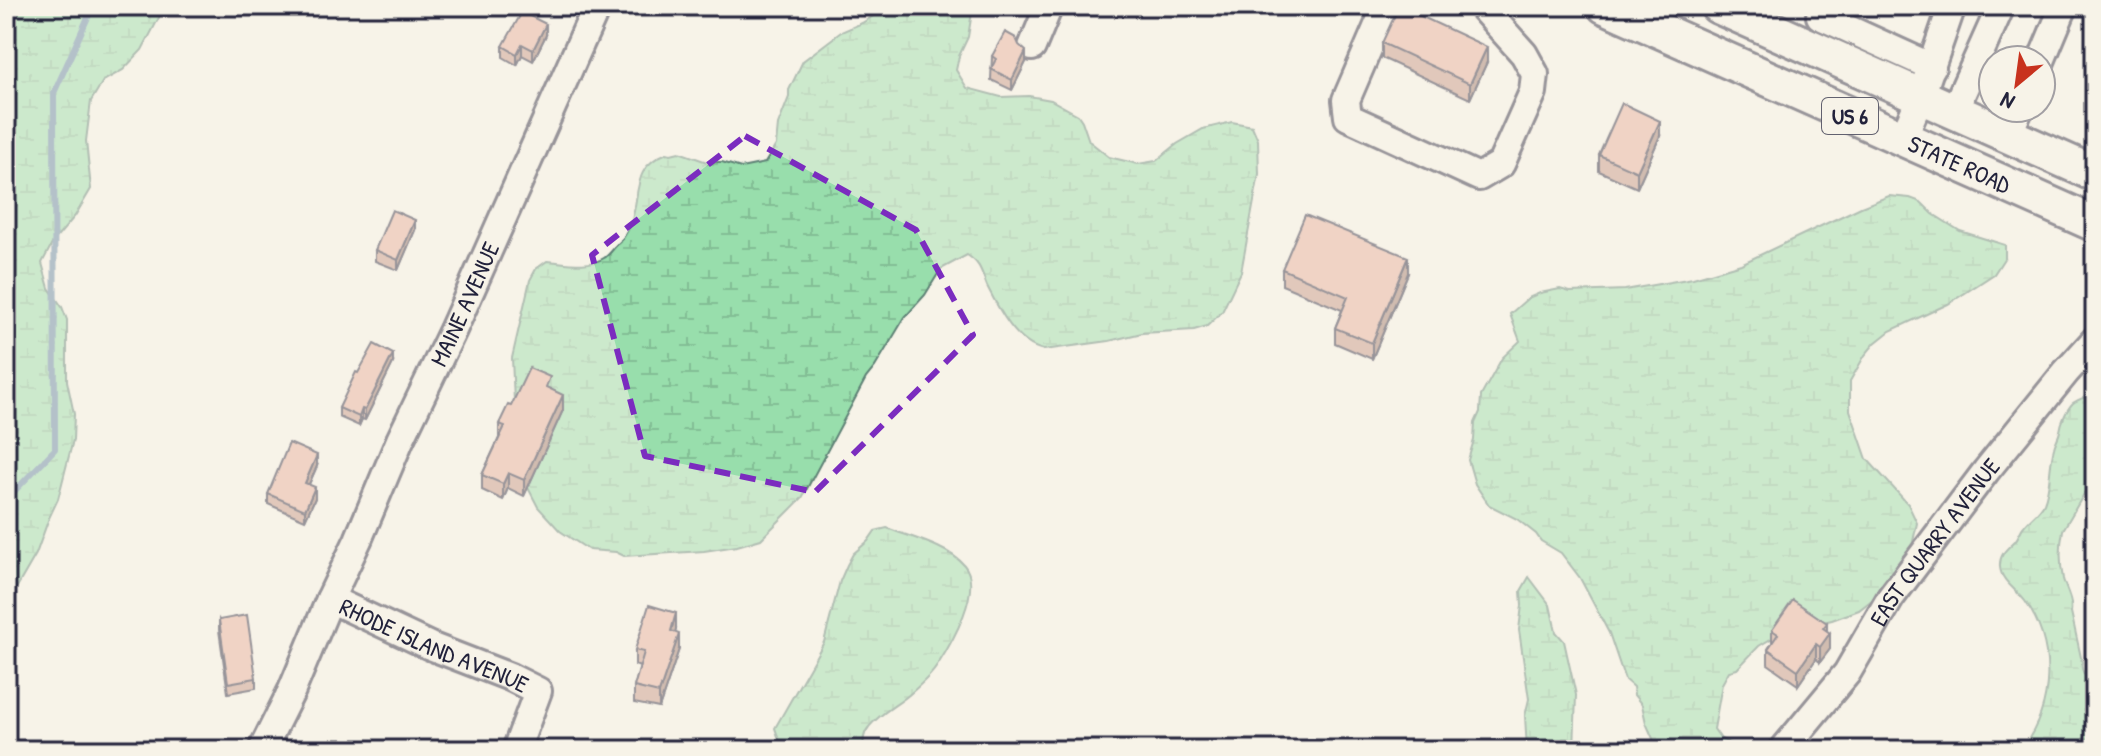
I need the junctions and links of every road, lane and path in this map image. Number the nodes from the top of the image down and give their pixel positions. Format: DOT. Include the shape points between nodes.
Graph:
graph roads {
  1 [pos="597,6"];
  2 [pos="1049,6"];
  3 [pos="1393,6"];
  4 [pos="1481,6"];
  5 [pos="1605,6"];
  6 [pos="1718,6"];
  7 [pos="1824,6"];
  8 [pos="1952,6"];
  9 [pos="2001,6"];
  10 [pos="2064,6"];
  11 [pos="2048,44"];
  12 [pos="1032,47"];
  13 [pos="1926,81"];
  14 [pos="1954,111"];
  15 [pos="1977,115"];
  16 [pos="2019,124"];
  17 [pos="1902,140"];
  18 [pos="2094,171"];
  19 [pos="2095,224"];
  20 [pos="2095,340"];
  21 [pos="330,599"];
  22 [pos="262,750"];
  23 [pos="516,750"];
  24 [pos="1783,750"];
  1 -- 21 [label="street, MAINE AVENUE"];
  2 -- 12 [label="street"];
  3 -- 4 [label="street" via="1383,14 1346,100 1348,117 1479,177 1501,164 1533,92 1535,74"];
  5 -- 17 [label="main road, STATE ROAD / US 6"];
  6 -- 13 [label="main road, STATE ROAD / US 6"];
  7 -- 13 [label="street" via="1820,16"];
  8 -- 13 [label="street"];
  9 -- 14 [label="street"];
  10 -- 11 [label="street"];
  13 -- 14 [label="main road, STATE ROAD / US 6"];
  13 -- 17 [label="street"];
  14 -- 15 [label="main road, STATE ROAD / US 6"];
  16 -- 18 [label="main road, STATE ROAD / US 6"];
  17 -- 19 [label="main road, STATE ROAD / US 6"];
  20 -- 24 [label="street, EAST QUARRY AVENUE" via="1978,481 1891,597 1847,673"];
  21 -- 22 [label="street, MAINE AVENUE"];
  21 -- 23 [label="street, RHODE ISLAND AVENUE" via="538,691"];
}
